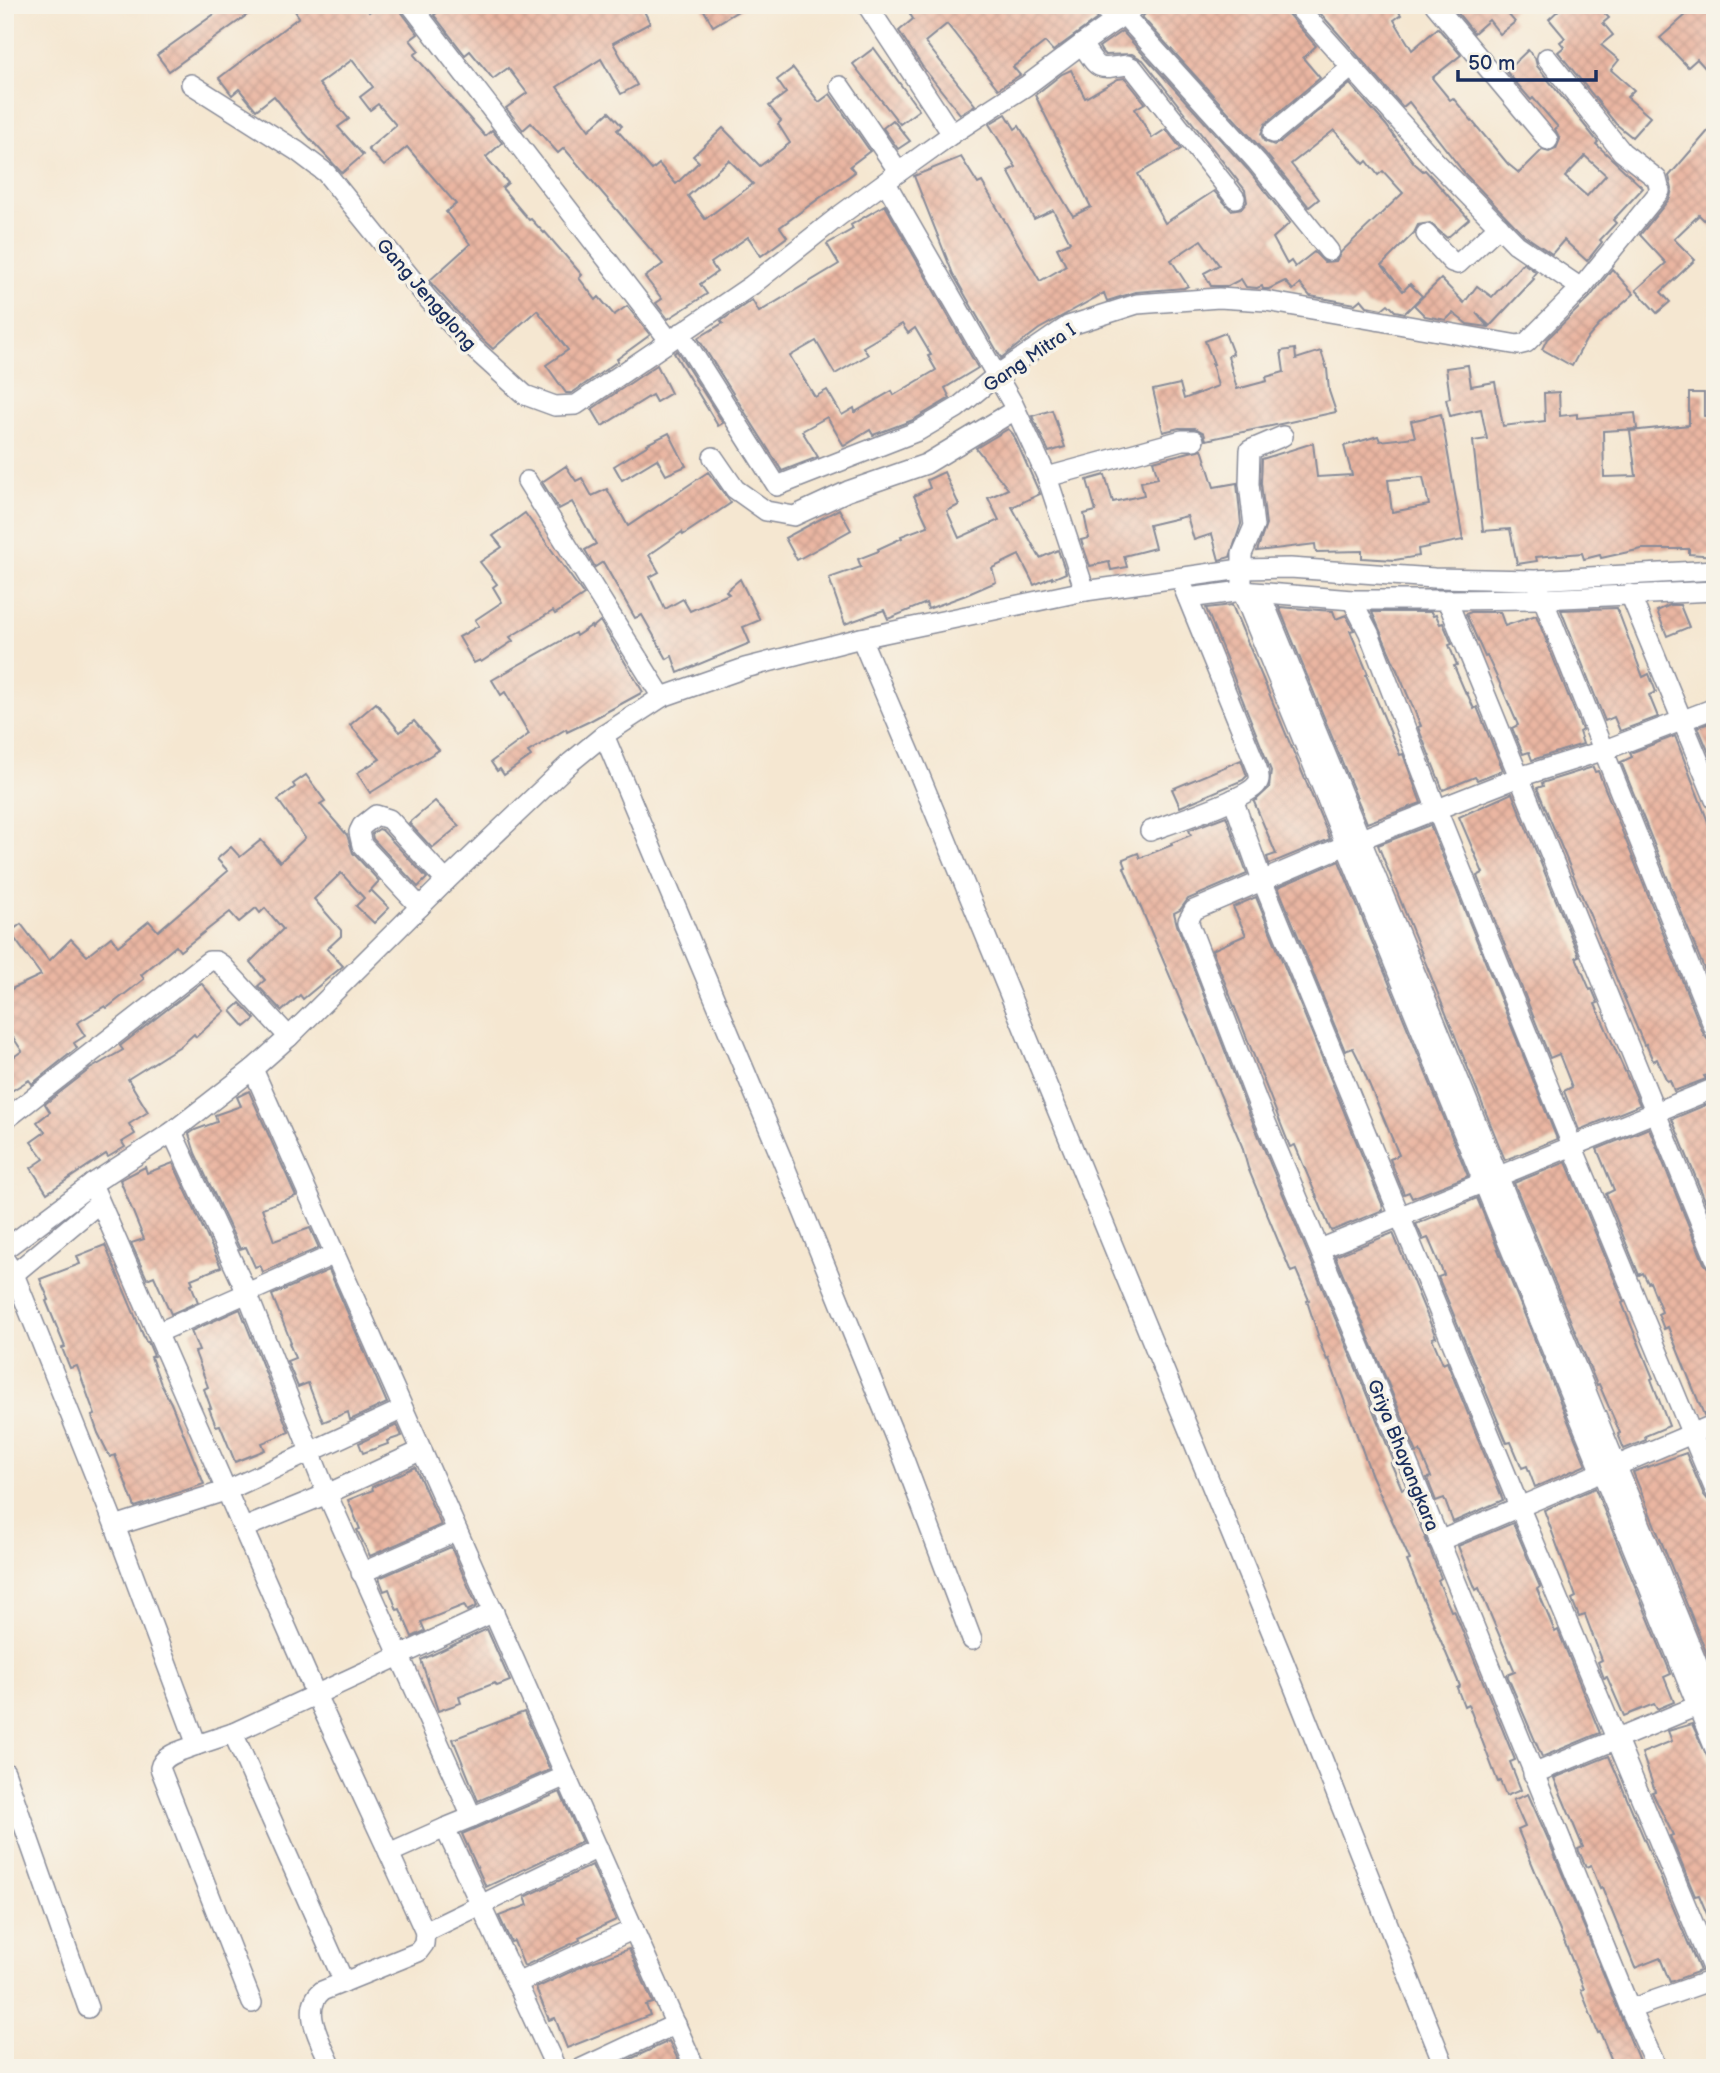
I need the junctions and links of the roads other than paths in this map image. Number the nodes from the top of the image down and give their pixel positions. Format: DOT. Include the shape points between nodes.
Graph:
graph roads {
  1 [pos="867,5"];
  2 [pos="1101,5"];
  3 [pos="1296,5"];
  4 [pos="1435,5"];
  5 [pos="413,6"];
  6 [pos="1125,14"];
  7 [pos="1082,44"];
  8 [pos="1548,58"];
  9 [pos="1352,67"];
  10 [pos="191,84"];
  11 [pos="840,86"];
  12 [pos="1273,133"];
  13 [pos="952,134"];
  14 [pos="1548,140"];
  15 [pos="892,177"];
  16 [pos="1235,198"];
  17 [pos="1499,226"];
  18 [pos="1426,234"];
  19 [pos="1329,251"];
  20 [pos="1581,288"];
  21 [pos="674,337"];
  22 [pos="998,377"];
  23 [pos="1014,407"];
  24 [pos="1283,436"];
  25 [pos="1194,440"];
  26 [pos="713,457"];
  27 [pos="1047,477"];
  28 [pos="527,481"];
  29 [pos="1241,569"];
  30 [pos="1715,570"];
  31 [pos="1181,577"];
  32 [pos="1535,580"];
  33 [pos="1085,591"];
  34 [pos="1715,591"];
  35 [pos="1251,592"];
  36 [pos="1630,594"];
  37 [pos="1188,598"];
  38 [pos="1542,599"];
  39 [pos="1352,600"];
  40 [pos="1447,600"];
  41 [pos="861,638"];
  42 [pos="662,697"];
  43 [pos="1715,708"];
  44 [pos="1683,722"];
  45 [pos="604,735"];
  46 [pos="1602,751"];
  47 [pos="1519,777"];
  48 [pos="1233,799"];
  49 [pos="1715,800"];
  50 [pos="1437,810"];
  51 [pos="1150,831"];
  52 [pos="1355,842"];
  53 [pos="1262,880"];
  54 [pos="446,881"];
  55 [pos="420,907"];
  56 [pos="1715,1030"];
  57 [pos="289,1037"];
  58 [pos="253,1069"];
  59 [pos="1715,1088"];
  60 [pos="1655,1111"];
  61 [pos="5,1120"];
  62 [pos="172,1132"];
  63 [pos="1572,1145"];
  64 [pos="1490,1181"];
  65 [pos="96,1193"];
  66 [pos="1401,1216"];
  67 [pos="1320,1250"];
  68 [pos="9,1251"];
  69 [pos="335,1254"];
  70 [pos="1715,1258"];
  71 [pos="247,1293"];
  72 [pos="158,1333"];
  73 [pos="404,1409"];
  74 [pos="1715,1423"];
  75 [pos="1691,1433"];
  76 [pos="422,1450"];
  77 [pos="311,1451"];
  78 [pos="1609,1467"];
  79 [pos="228,1490"];
  80 [pos="1715,1490"];
  81 [pos="327,1494"];
  82 [pos="1519,1506"];
  83 [pos="116,1526"];
  84 [pos="244,1528"];
  85 [pos="457,1531"];
  86 [pos="1438,1541"];
  87 [pos="361,1573"];
  88 [pos="494,1612"];
  89 [pos="972,1640"];
  90 [pos="399,1656"];
  91 [pos="316,1695"];
  92 [pos="1710,1704"];
  93 [pos="233,1733"];
  94 [pos="1616,1739"];
  95 [pos="197,1745"];
  96 [pos="1715,1749"];
  97 [pos="5,1772"];
  98 [pos="1534,1773"];
  99 [pos="566,1776"];
  100 [pos="472,1817"];
  101 [pos="445,1828"];
  102 [pos="598,1848"];
  103 [pos="389,1853"];
  104 [pos="481,1905"];
  105 [pos="634,1929"];
  106 [pos="425,1932"];
  107 [pos="1715,1977"];
  108 [pos="344,1982"];
  109 [pos="517,1983"];
  110 [pos="252,2003"];
  111 [pos="88,2008"];
  112 [pos="1630,2009"];
  113 [pos="676,2024"];
  114 [pos="551,2066"];
  115 [pos="332,2068"];
  116 [pos="582,2068"];
  117 [pos="695,2068"];
  118 [pos="1445,2068"];
  119 [pos="1657,2068"];
  1 -- 13 [label="street"];
  2 -- 6 [label="street"];
  3 -- 9 [label="street"];
  4 -- 14 [label="street"];
  5 -- 21 [label="street"];
  6 -- 7 [label="street, Gang Jengglong"];
  6 -- 19 [label="street"];
  7 -- 13 [label="street, Gang Jengglong"];
  7 -- 16 [label="street" via="1099,67 1133,68"];
  8 -- 20 [label="street" via="1622,152 1659,183 1656,197"];
  9 -- 12 [label="street"];
  9 -- 17 [label="street"];
  10 -- 21 [label="street, Gang Jengglong" via="326,173 428,299 525,395 555,406 576,405"];
  11 -- 15 [label="street"];
  13 -- 15 [label="street, Gang Jengglong"];
  15 -- 21 [label="street, Gang Jengglong" via="752,285"];
  15 -- 22 [label="street"];
  17 -- 18 [label="street" via="1458,264"];
  17 -- 20 [label="street" via="1516,244"];
  20 -- 22 [label="street, Gang Mitra I" via="1526,343 1518,345 1266,301 1219,298 1137,304 1068,326"];
  21 -- 22 [label="street, Gang Mitra I" via="777,486 918,431"];
  22 -- 23 [label="street"];
  23 -- 26 [label="street" via="926,464 794,516 766,511 735,489"];
  23 -- 27 [label="street"];
  24 -- 29 [label="street" via="1250,450 1254,526"];
  25 -- 27 [label="street"];
  27 -- 33 [label="street"];
  28 -- 42 [label="street"];
  29 -- 31 [label="street"];
  29 -- 32 [label="street"];
  29 -- 35 [label="street"];
  30 -- 32 [label="street"];
  31 -- 33 [label="street"];
  31 -- 37 [label="street"];
  32 -- 38 [label="street"];
  33 -- 41 [label="street"];
  34 -- 36 [label="street"];
  35 -- 37 [label="street"];
  35 -- 39 [label="street"];
  35 -- 52 [label="street"];
  36 -- 38 [label="street"];
  36 -- 44 [label="street"];
  37 -- 48 [label="street" via="1259,773 1256,786"];
  38 -- 40 [label="street"];
  38 -- 46 [label="street"];
  39 -- 40 [label="street"];
  39 -- 50 [label="street"];
  40 -- 47 [label="street"];
  41 -- 42 [label="street" via="745,668"];
  41 -- 118 [label="street" via="1284,1661"];
  42 -- 45 [label="street"];
  43 -- 44 [label="street, Griya Bhayangkara"];
  44 -- 46 [label="street, Griya Bhayangkara"];
  44 -- 49 [label="street"];
  45 -- 54 [label="street"];
  45 -- 89 [label="street" via="771,1132"];
  46 -- 47 [label="street, Griya Bhayangkara"];
  46 -- 56 [label="street"];
  47 -- 50 [label="street, Griya Bhayangkara"];
  47 -- 60 [label="street"];
  48 -- 51 [label="street"];
  48 -- 53 [label="street"];
  50 -- 52 [label="street, Griya Bhayangkara"];
  50 -- 63 [label="street"];
  52 -- 53 [label="street, Griya Bhayangkara"];
  52 -- 64 [label="street"];
  53 -- 66 [label="street"];
  53 -- 67 [label="street, Griya Bhayangkara" via="1194,910 1188,926"];
  54 -- 55 [label="street"];
  54 -- 55 [label="street" via="389,819 376,816 362,826 358,839 362,845"];
  55 -- 57 [label="street"];
  57 -- 58 [label="street"];
  57 -- 61 [label="street" via="222,965 209,961"];
  58 -- 62 [label="street"];
  58 -- 69 [label="street"];
  59 -- 60 [label="street"];
  60 -- 63 [label="street"];
  60 -- 70 [label="street"];
  62 -- 65 [label="street"];
  62 -- 71 [label="street"];
  63 -- 64 [label="street"];
  63 -- 75 [label="street"];
  64 -- 66 [label="street"];
  64 -- 78 [label="street"];
  65 -- 68 [label="street"];
  65 -- 68 [label="street"];
  65 -- 72 [label="street"];
  66 -- 67 [label="street"];
  66 -- 82 [label="street"];
  67 -- 86 [label="street, Griya Bhayangkara"];
  68 -- 83 [label="street"];
  69 -- 71 [label="street"];
  69 -- 73 [label="street"];
  71 -- 72 [label="street"];
  71 -- 77 [label="street"];
  72 -- 79 [label="street"];
  73 -- 76 [label="street"];
  73 -- 77 [label="street"];
  74 -- 75 [label="street"];
  75 -- 78 [label="street"];
  75 -- 80 [label="street"];
  76 -- 81 [label="street"];
  76 -- 85 [label="street"];
  77 -- 79 [label="street"];
  77 -- 81 [label="street"];
  78 -- 82 [label="street"];
  78 -- 92 [label="street"];
  79 -- 83 [label="street"];
  79 -- 84 [label="street"];
  81 -- 84 [label="street"];
  81 -- 87 [label="street"];
  82 -- 86 [label="street"];
  82 -- 94 [label="street"];
  83 -- 95 [label="street"];
  84 -- 91 [label="street"];
  85 -- 87 [label="street"];
  85 -- 88 [label="street"];
  86 -- 98 [label="street, Griya Bhayangkara"];
  87 -- 90 [label="street"];
  88 -- 90 [label="street"];
  88 -- 99 [label="street"];
  90 -- 91 [label="street"];
  90 -- 100 [label="street"];
  91 -- 93 [label="street"];
  91 -- 103 [label="street"];
  92 -- 94 [label="street"];
  92 -- 96 [label="street"];
  93 -- 95 [label="street"];
  93 -- 108 [label="street"];
  94 -- 98 [label="street"];
  94 -- 107 [label="street"];
  95 -- 110 [label="street" via="166,1758 160,1768"];
  97 -- 111 [label="street"];
  98 -- 112 [label="street, Griya Bhayangkara"];
  99 -- 100 [label="street"];
  99 -- 102 [label="street"];
  100 -- 101 [label="street"];
  101 -- 103 [label="street"];
  101 -- 104 [label="street"];
  102 -- 104 [label="street"];
  102 -- 105 [label="street"];
  103 -- 106 [label="street"];
  104 -- 106 [label="street"];
  104 -- 109 [label="street"];
  105 -- 109 [label="street"];
  105 -- 113 [label="street"];
  106 -- 108 [label="street" via="418,1952"];
  107 -- 112 [label="street"];
  108 -- 115 [label="street" via="322,1991 310,2007"];
  109 -- 114 [label="street"];
  112 -- 119 [label="street, Griya Bhayangkara"];
  113 -- 116 [label="street"];
  113 -- 117 [label="street"];
}
